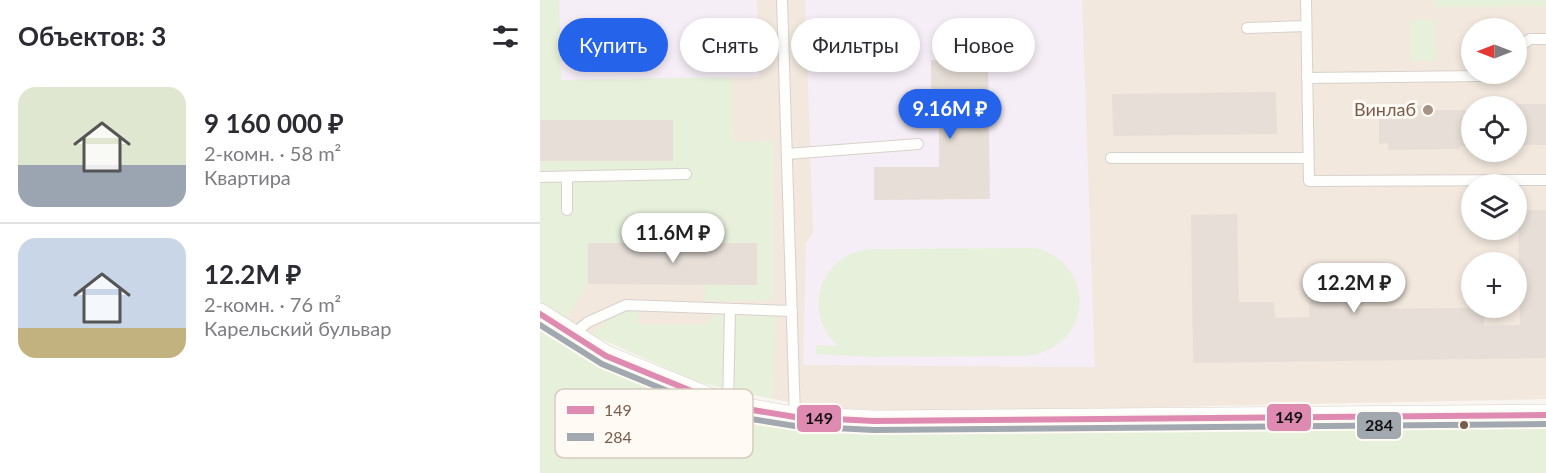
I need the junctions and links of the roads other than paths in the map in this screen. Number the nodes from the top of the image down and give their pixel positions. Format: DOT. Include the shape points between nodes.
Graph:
graph roads {
  1 [pos="782,0"];
  2 [pos="1306,0"];
  3 [pos="1306,26"];
  4 [pos="1247,28"];
  5 [pos="1546,39"];
  6 [pos="1527,41"];
  7 [pos="1461,76"];
  8 [pos="1307,78"];
  9 [pos="918,144"];
  10 [pos="787,154"];
  11 [pos="1111,158"];
  12 [pos="1308,158"];
  13 [pos="686,174"];
  14 [pos="540,177"];
  15 [pos="567,177"];
  16 [pos="1546,180"];
  17 [pos="567,210"];
  18 [pos="730,309"];
  19 [pos="792,311"];
  20 [pos="540,314"];
  21 [pos="571,336"];
  22 [pos="687,389"];
  23 [pos="728,389"];
  24 [pos="753,410"];
  25 [pos="1546,415"];
  26 [pos="795,417"];
  1 -- 10 [label="lane"];
  2 -- 3 [label="lane"];
  3 -- 4 [label="lane"];
  3 -- 8 [label="lane"];
  5 -- 6 [label="lane"];
  7 -- 8 [label="lane"];
  8 -- 12 [label="lane"];
  9 -- 10 [label="lane"];
  10 -- 19 [label="lane"];
  11 -- 12 [label="lane"];
  12 -- 16 [label="lane" via="1309,181"];
  13 -- 15 [label="lane"];
  14 -- 15 [label="lane"];
  15 -- 17 [label="lane"];
  18 -- 19 [label="lane"];
  18 -- 21 [label="lane" via="626,305 588,322"];
  18 -- 23 [label="lane"];
  19 -- 26 [label="lane"];
  20 -- 21 [label="street"];
  21 -- 22 [label="street" via="606,356"];
  24 -- 26 [label="street"];
  25 -- 26 [label="street" via="874,422"];
}
